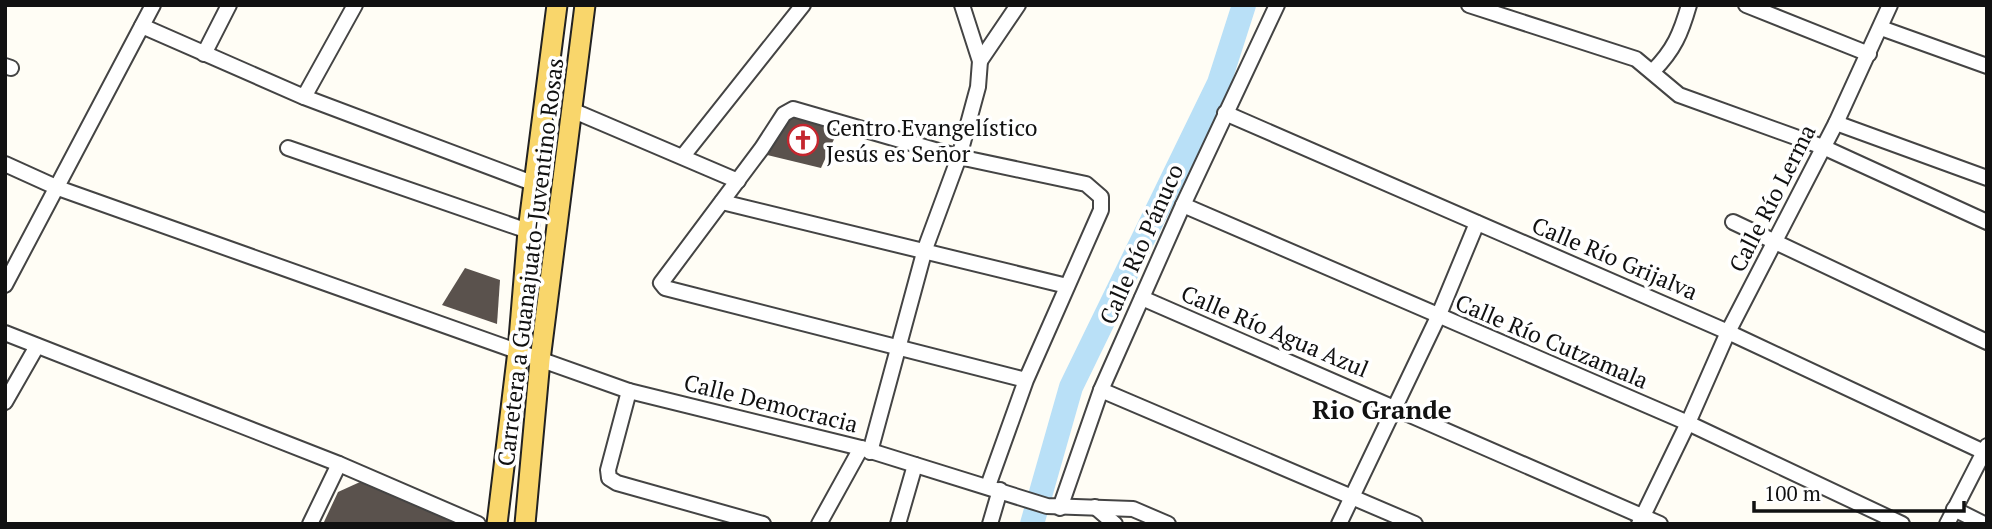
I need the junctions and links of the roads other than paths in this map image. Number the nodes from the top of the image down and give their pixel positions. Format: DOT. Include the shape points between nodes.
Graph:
graph roads {
  1 [pos="153,5"];
  2 [pos="229,5"];
  3 [pos="355,5"];
  4 [pos="557,5"];
  5 [pos="585,5"];
  6 [pos="803,5"];
  7 [pos="962,5"];
  8 [pos="1018,5"];
  9 [pos="1277,5"];
  10 [pos="1469,5"];
  11 [pos="1689,5"];
  12 [pos="1746,5"];
  13 [pos="1890,5"];
  14 [pos="142,26"];
  15 [pos="1881,28"];
  16 [pos="204,54"];
  17 [pos="1869,54"];
  18 [pos="980,61"];
  19 [pos="1987,66"];
  20 [pos="1653,71"];
  21 [pos="304,97"];
  22 [pos="574,111"];
  23 [pos="1225,113"];
  24 [pos="1836,123"];
  25 [pos="1823,147"];
  26 [pos="288,148"];
  27 [pos="683,156"];
  28 [pos="959,157"];
  29 [pos="5,164"];
  30 [pos="1987,178"];
  31 [pos="738,181"];
  32 [pos="535,184"];
  33 [pos="58,188"];
  34 [pos="722,202"];
  35 [pos="1183,205"];
  36 [pos="1733,222"];
  37 [pos="1987,222"];
  38 [pos="1477,223"];
  39 [pos="528,231"];
  40 [pos="1776,242"];
  41 [pos="925,249"];
  42 [pos="5,285"];
  43 [pos="1067,286"];
  44 [pos="1142,298"];
  45 [pos="1438,317"];
  46 [pos="1728,332"];
  47 [pos="5,333"];
  48 [pos="1987,342"];
  49 [pos="37,346"];
  50 [pos="897,347"];
  51 [pos="518,351"];
  52 [pos="540,360"];
  53 [pos="1026,380"];
  54 [pos="1101,390"];
  55 [pos="629,391"];
  56 [pos="5,402"];
  57 [pos="1393,406"];
  58 [pos="1688,423"];
  59 [pos="1985,449"];
  60 [pos="866,450"];
  61 [pos="339,464"];
  62 [pos="915,465"];
  63 [pos="1000,490"];
  64 [pos="1353,495"];
  65 [pos="1054,507"];
  66 [pos="1095,507"];
  67 [pos="1954,509"];
  68 [pos="1640,520"];
  69 [pos="310,524"];
  70 [pos="478,524"];
  71 [pos="497,524"];
  72 [pos="525,524"];
  73 [pos="763,524"];
  74 [pos="819,524"];
  75 [pos="898,524"];
  76 [pos="990,524"];
  77 [pos="1115,524"];
  78 [pos="1168,524"];
  79 [pos="1339,524"];
  80 [pos="1415,524"];
  81 [pos="1660,524"];
  82 [pos="1902,524"];
  83 [pos="1947,524"];
  84 [pos="1984,524"];
  1 -- 14 [label="street"];
  2 -- 16 [label="street"];
  3 -- 21 [label="street"];
  4 -- 32 [label="main road, Carretera a Guanajuato-Juventino Rosas"];
  5 -- 22 [label="main road, Carretera a Guanajuato-Juventino Rosas"];
  6 -- 27 [label="street"];
  7 -- 18 [label="street"];
  8 -- 18 [label="street"];
  9 -- 23 [label="street, Calle Río Pánuco"];
  10 -- 20 [label="street" via="1636,59"];
  11 -- 20 [label="street" via="1679,39"];
  12 -- 17 [label="street"];
  13 -- 15 [label="street, Calle Río Lerma"];
  14 -- 16 [label="street"];
  14 -- 33 [label="street"];
  15 -- 17 [label="street, Calle Río Lerma"];
  15 -- 19 [label="street"];
  16 -- 21 [label="street"];
  17 -- 24 [label="street, Calle Río Lerma"];
  18 -- 28 [label="street" via="978,87"];
  20 -- 25 [label="street" via="1679,95"];
  21 -- 32 [label="street"];
  22 -- 27 [label="street"];
  22 -- 52 [label="main road, Carretera a Guanajuato-Juventino Rosas"];
  23 -- 35 [label="street, Calle Río Pánuco"];
  23 -- 38 [label="street, Calle Río Grijalva"];
  24 -- 25 [label="street, Calle Río Lerma"];
  24 -- 30 [label="street"];
  25 -- 37 [label="street"];
  25 -- 40 [label="street, Calle Río Lerma"];
  26 -- 39 [label="street"];
  27 -- 31 [label="street"];
  28 -- 31 [label="street" via="793,109 784,114"];
  28 -- 41 [label="street"];
  28 -- 43 [label="street" via="1087,184 1101,197 1101,210"];
  29 -- 33 [label="street, Calle Democracia"];
  31 -- 34 [label="street"];
  32 -- 39 [label="main road, Carretera a Guanajuato-Juventino Rosas"];
  33 -- 42 [label="street"];
  33 -- 51 [label="street, Calle Democracia"];
  34 -- 41 [label="street"];
  34 -- 50 [label="street" via="662,286"];
  35 -- 44 [label="street, Calle Río Pánuco"];
  35 -- 45 [label="street, Calle Río Cutzamala"];
  36 -- 40 [label="street"];
  38 -- 45 [label="street"];
  38 -- 46 [label="street, Calle Río Grijalva"];
  39 -- 51 [label="main road, Carretera a Guanajuato-Juventino Rosas"];
  40 -- 46 [label="street, Calle Río Lerma"];
  40 -- 48 [label="street"];
  41 -- 43 [label="street"];
  41 -- 50 [label="street"];
  43 -- 53 [label="street"];
  44 -- 54 [label="street, Calle Río Pánuco"];
  44 -- 57 [label="street, Calle Río Agua Azul"];
  45 -- 57 [label="street"];
  45 -- 58 [label="street, Calle Río Cutzamala"];
  46 -- 58 [label="street, Calle Río Lerma"];
  46 -- 59 [label="street, Calle Río Grijalva"];
  47 -- 49 [label="street"];
  49 -- 56 [label="street"];
  49 -- 61 [label="street"];
  50 -- 53 [label="street"];
  50 -- 60 [label="street"];
  51 -- 52 [label="street, Calle Democracia"];
  51 -- 71 [label="main road, Carretera a Guanajuato-Juventino Rosas"];
  52 -- 55 [label="street, Calle Democracia"];
  52 -- 72 [label="main road, Carretera a Guanajuato-Juventino Rosas"];
  53 -- 63 [label="street"];
  54 -- 64 [label="street"];
  54 -- 65 [label="street, Calle Río Pánuco"];
  55 -- 60 [label="street, Calle Democracia"];
  55 -- 73 [label="street" via="609,478"];
  57 -- 64 [label="street"];
  57 -- 68 [label="street, Calle Río Agua Azul"];
  58 -- 68 [label="street, Calle Río Lerma"];
  58 -- 82 [label="street, Calle Río Cutzamala"];
  59 -- 67 [label="street"];
  60 -- 62 [label="street, Calle Democracia"];
  60 -- 74 [label="street"];
  61 -- 69 [label="street"];
  61 -- 70 [label="street"];
  62 -- 63 [label="street, Calle Democracia"];
  62 -- 75 [label="street"];
  63 -- 65 [label="street, Calle Democracia"];
  63 -- 76 [label="street"];
  64 -- 79 [label="street"];
  64 -- 80 [label="street"];
  65 -- 66 [label="street, Calle Democracia"];
  66 -- 77 [label="street"];
  66 -- 78 [label="street, Calle Democracia" via="1133,509"];
  67 -- 83 [label="street"];
  67 -- 84 [label="street"];
  68 -- 81 [label="street, Calle Río Agua Azul"];
}
